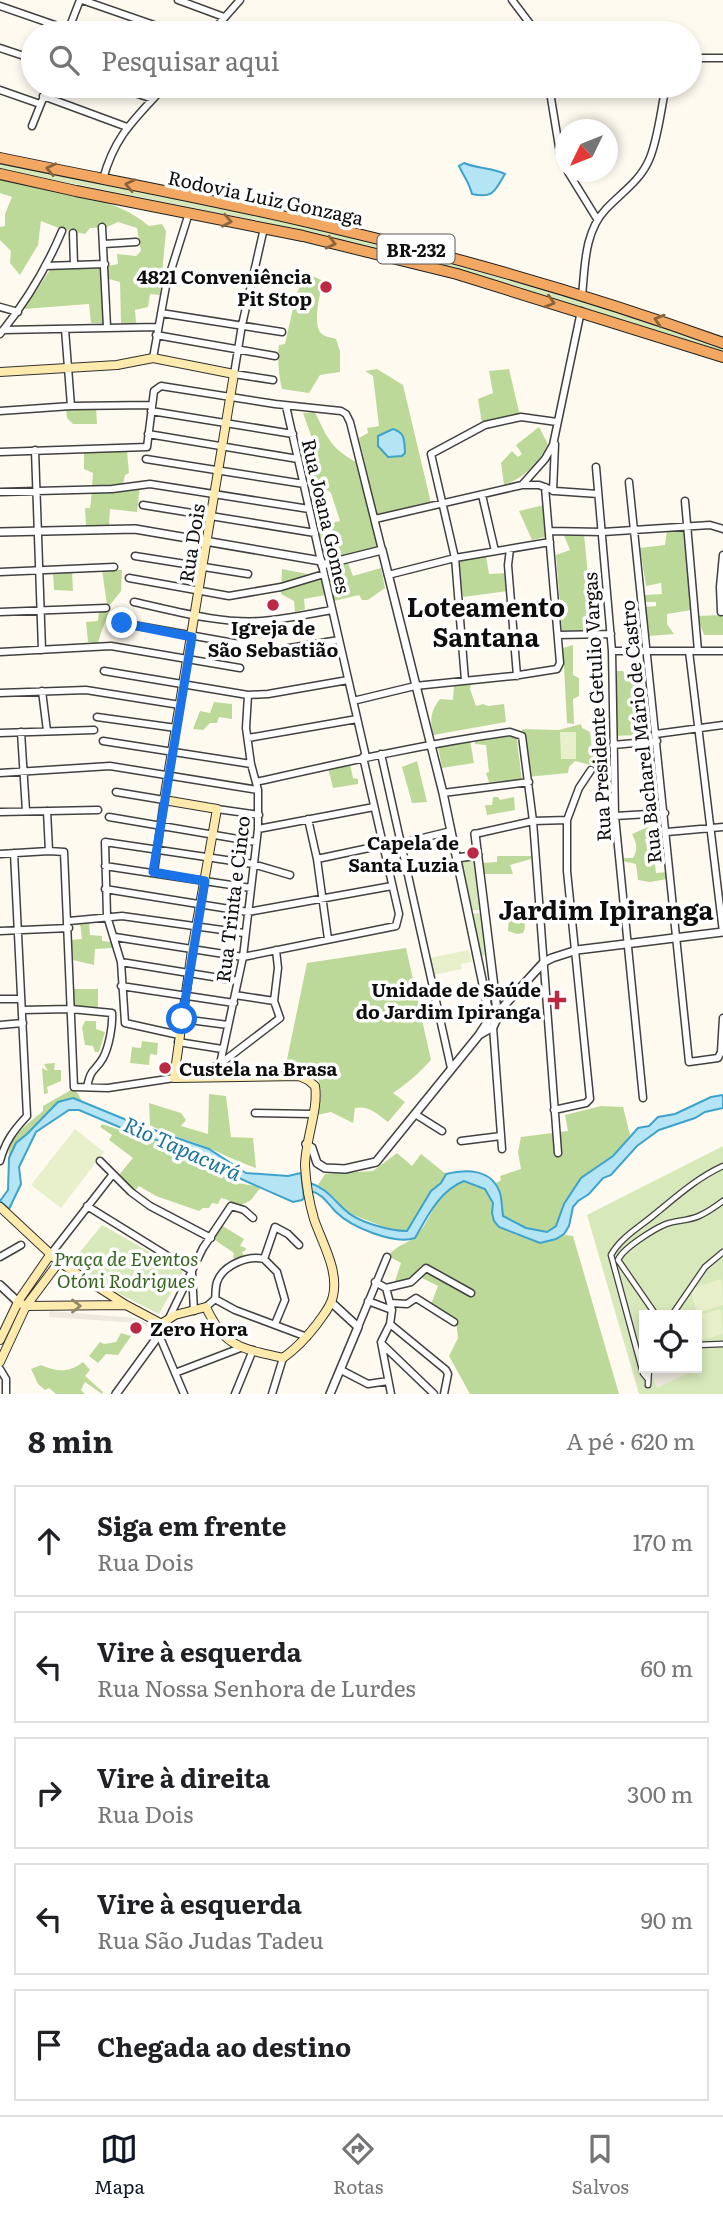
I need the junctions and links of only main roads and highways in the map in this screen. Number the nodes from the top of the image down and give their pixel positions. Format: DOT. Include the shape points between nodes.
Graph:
graph roads {
  1 [pos="0,158"];
  2 [pos="0,174"];
  3 [pos="723,343"];
  4 [pos="723,357"];
  5 [pos="0,372"];
  6 [pos="0,1207"];
  7 [pos="47,1253"];
  8 [pos="59,1262"];
  9 [pos="22,1304"];
  10 [pos="126,1306"];
  11 [pos="0,1340"];
  12 [pos="0,1362"];
  3 -- 1 [label="highway, Rodovia Luiz Gonzaga / BR-232, one-way" via="582,296 316,223"];
  2 -- 4 [label="highway, Rodovia Luiz Gonzaga / BR-232, one-way" via="264,228 457,274"];
  5 -- 10 [label="main road, Rua Dois" via="117,365 153,358 234,373 164,800 217,809 174,1078 299,1076 315,1086 305,1167 311,1207 334,1287 332,1303 307,1337 283,1358 224,1337 206,1307 176,1315 162,1325"];
  6 -- 7 [label="main road"];
  7 -- 8 [label="main road"];
  7 -- 9 [label="main road"];
  8 -- 9 [label="main road"];
  8 -- 10 [label="main road"];
  9 -- 10 [label="main road, one-way"];
  9 -- 11 [label="main road"];
  9 -- 12 [label="main road" via="19,1324"];
}
